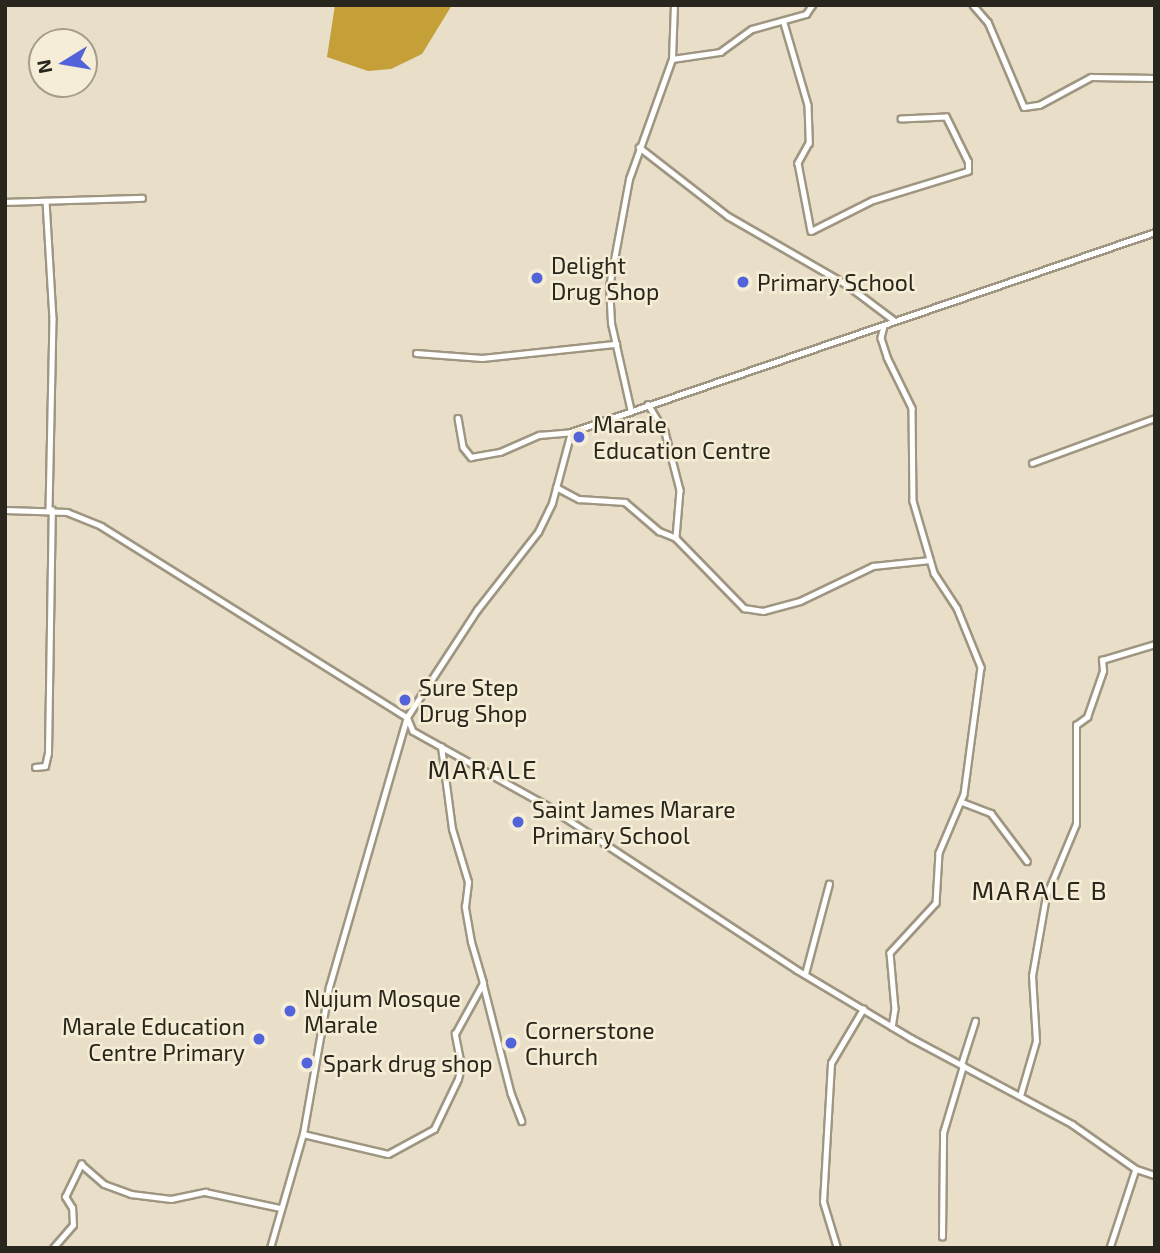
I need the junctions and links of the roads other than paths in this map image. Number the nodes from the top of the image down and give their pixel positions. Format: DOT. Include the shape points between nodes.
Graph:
graph roads {
  1 [pos="674,5"];
  2 [pos="812,5"];
  3 [pos="973,5"];
  4 [pos="784,23"];
  5 [pos="672,59"];
  6 [pos="1155,78"];
  7 [pos="901,119"];
  8 [pos="639,147"];
  9 [pos="142,198"];
  10 [pos="46,201"];
  11 [pos="5,202"];
  12 [pos="1155,232"];
  13 [pos="896,321"];
  14 [pos="884,325"];
  15 [pos="617,344"];
  16 [pos="416,353"];
  17 [pos="648,404"];
  18 [pos="631,412"];
  19 [pos="458,418"];
  20 [pos="1155,418"];
  21 [pos="571,432"];
  22 [pos="1032,463"];
  23 [pos="556,487"];
  24 [pos="5,510"];
  25 [pos="51,510"];
  26 [pos="676,538"];
  27 [pos="930,560"];
  28 [pos="1155,644"];
  29 [pos="407,717"];
  30 [pos="441,747"];
  31 [pos="35,767"];
  32 [pos="962,802"];
  33 [pos="1027,861"];
  34 [pos="829,884"];
  35 [pos="805,974"];
  36 [pos="483,983"];
  37 [pos="863,1009"];
  38 [pos="975,1021"];
  39 [pos="892,1027"];
  40 [pos="962,1065"];
  41 [pos="1020,1096"];
  42 [pos="522,1121"];
  43 [pos="303,1134"];
  44 [pos="1136,1169"];
  45 [pos="1155,1175"];
  46 [pos="280,1208"];
  47 [pos="942,1237"];
  48 [pos="53,1248"];
  49 [pos="270,1248"];
  50 [pos="836,1248"];
  51 [pos="1110,1248"];
  1 -- 5 [label="street"];
  2 -- 4 [label="street" via="806,14"];
  3 -- 6 [label="street" via="988,22 1024,107 1039,105 1090,77"];
  4 -- 5 [label="street" via="752,29 720,52"];
  4 -- 7 [label="street" via="808,105 809,144 798,163 811,232 873,200 968,171 946,117"];
  5 -- 8 [label="street"];
  8 -- 13 [label="street" via="728,216 846,284"];
  8 -- 15 [label="street" via="609,287"];
  9 -- 10 [label="street"];
  10 -- 11 [label="street"];
  10 -- 25 [label="street" via="53,319"];
  12 -- 13 [label="street"];
  13 -- 14 [label="street"];
  14 -- 17 [label="street"];
  14 -- 27 [label="street" via="881,338 887,357 912,408 913,501"];
  15 -- 16 [label="street" via="482,358"];
  15 -- 18 [label="street"];
  17 -- 18 [label="street"];
  17 -- 26 [label="street" via="665,432 680,490"];
  18 -- 21 [label="street"];
  19 -- 21 [label="street" via="463,447 471,457 500,452 539,435"];
  20 -- 22 [label="street"];
  21 -- 23 [label="street"];
  23 -- 26 [label="street" via="579,499 625,502 659,531"];
  23 -- 29 [label="street" via="538,532 477,610"];
  24 -- 25 [label="street"];
  25 -- 29 [label="street" via="101,526"];
  25 -- 31 [label="street" via="48,753 45,766"];
  26 -- 27 [label="street" via="738,604 753,611 806,598 828,583 873,566"];
  27 -- 32 [label="street" via="980,661"];
  28 -- 41 [label="street" via="1102,660 1103,671 1087,717 1076,726 1076,824 1046,896 1032,976 1036,1041"];
  29 -- 30 [label="street" via="413,730"];
  29 -- 43 [label="street" via="329,987"];
  30 -- 35 [label="street" via="546,805"];
  30 -- 36 [label="street" via="452,829 468,882 465,907 471,942"];
  32 -- 33 [label="street" via="991,813"];
  32 -- 39 [label="street" via="939,853 934,908 890,953"];
  34 -- 35 [label="street"];
  35 -- 37 [label="street"];
  36 -- 42 [label="street" via="510,1093"];
  36 -- 43 [label="street" via="459,1024 461,1066 434,1129 388,1154"];
  37 -- 39 [label="street"];
  37 -- 50 [label="street" via="831,1063 823,1202"];
  38 -- 40 [label="street"];
  39 -- 40 [label="street"];
  40 -- 41 [label="street"];
  40 -- 47 [label="street" via="943,1133"];
  41 -- 44 [label="street" via="1072,1124"];
  43 -- 46 [label="street"];
  44 -- 45 [label="street"];
  44 -- 51 [label="street"];
  46 -- 48 [label="street" via="205,1192 171,1199 131,1194 104,1184 81,1164 65,1197 72,1208 73,1225"];
  46 -- 49 [label="street"];
}
